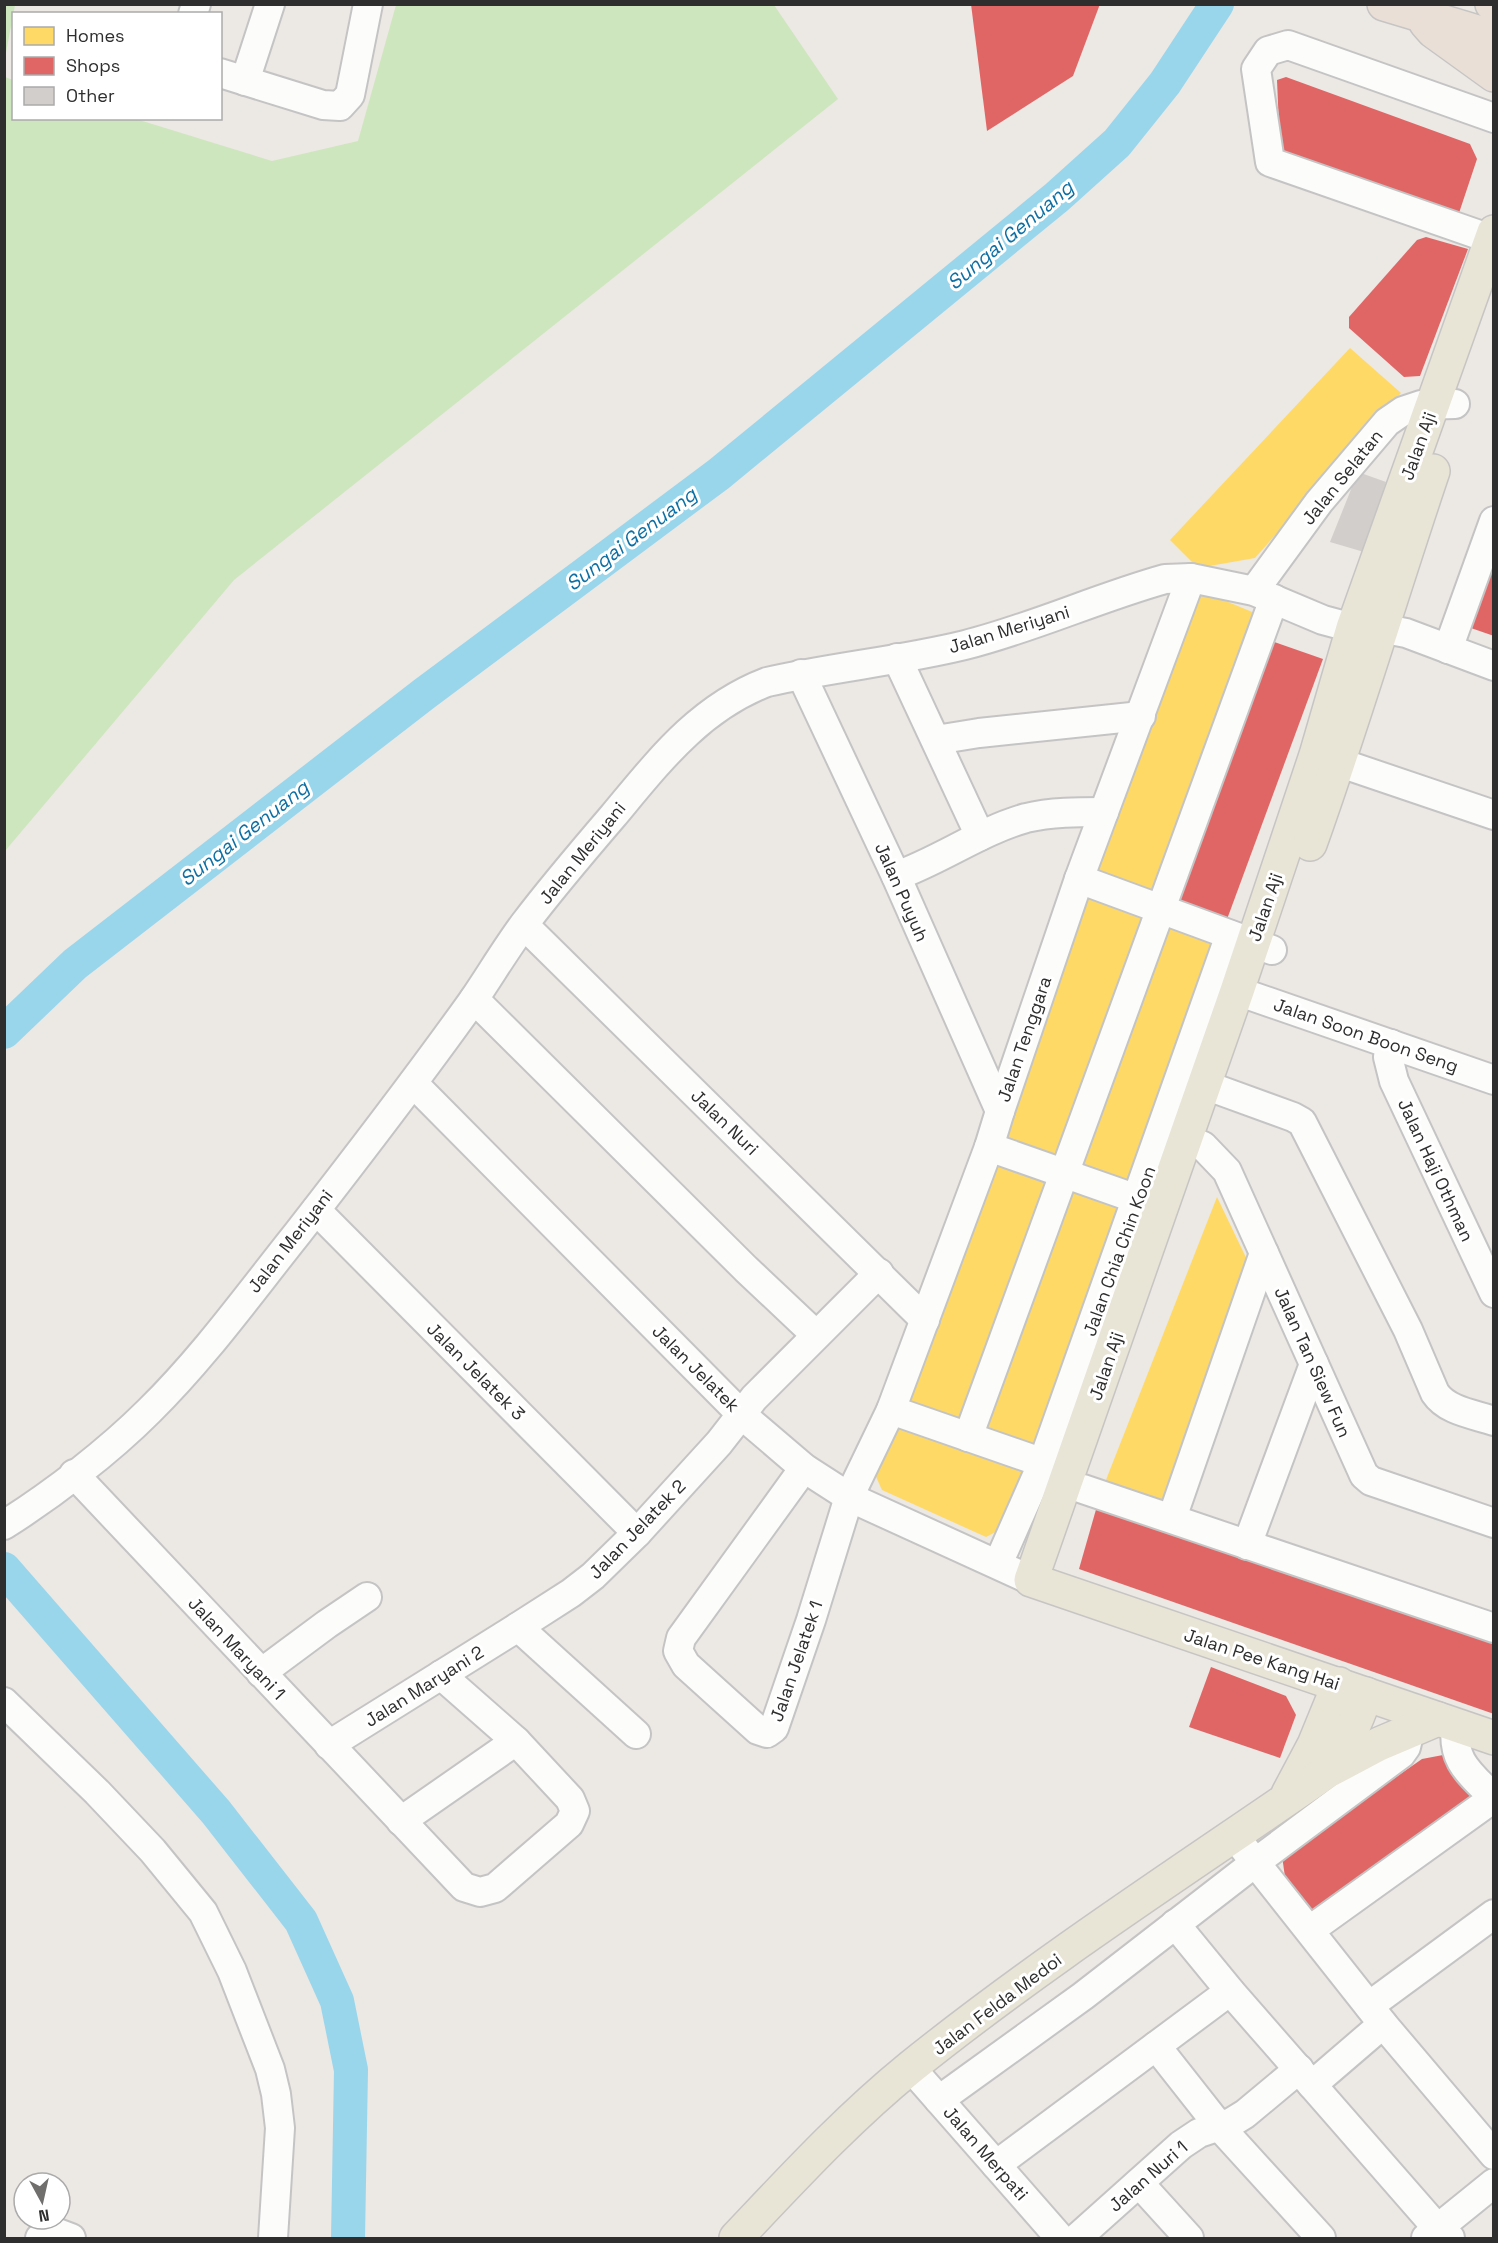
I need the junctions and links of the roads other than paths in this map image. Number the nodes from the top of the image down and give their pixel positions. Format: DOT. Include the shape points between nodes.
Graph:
graph roads {
  1 [pos="270,4"];
  2 [pos="368,4"];
  3 [pos="1384,4"];
  4 [pos="1420,15"];
  5 [pos="1494,37"];
  6 [pos="1494,75"];
  7 [pos="233,77"];
  8 [pos="1494,118"];
  9 [pos="1492,235"];
  10 [pos="1494,289"];
  11 [pos="1444,404"];
  12 [pos="1494,521"];
  13 [pos="1191,578"];
  14 [pos="1264,595"];
  15 [pos="1367,628"];
  16 [pos="1448,649"];
  17 [pos="897,658"];
  18 [pos="1494,666"];
  19 [pos="801,674"];
  20 [pos="1141,716"];
  21 [pos="936,740"];
  22 [pos="1328,758"];
  23 [pos="1104,812"];
  24 [pos="1494,815"];
  25 [pos="980,836"];
  26 [pos="896,876"];
  27 [pos="1079,879"];
  28 [pos="1161,909"];
  29 [pos="524,925"];
  30 [pos="1251,942"];
  31 [pos="1247,993"];
  32 [pos="474,999"];
  33 [pos="1391,1044"];
  34 [pos="1494,1080"];
  35 [pos="413,1083"];
  36 [pos="1214,1088"];
  37 [pos="1000,1111"];
  38 [pos="1195,1142"];
  39 [pos="989,1147"];
  40 [pos="1064,1174"];
  41 [pos="1137,1199"];
  42 [pos="316,1210"];
  43 [pos="1264,1253"];
  44 [pos="879,1273"];
  45 [pos="1494,1293"];
  46 [pos="925,1320"];
  47 [pos="816,1335"];
  48 [pos="1314,1364"];
  49 [pos="891,1410"];
  50 [pos="742,1415"];
  51 [pos="1494,1421"];
  52 [pos="968,1437"];
  53 [pos="804,1468"];
  54 [pos="74,1474"];
  55 [pos="1065,1474"];
  56 [pos="849,1497"];
  57 [pos="1172,1518"];
  58 [pos="12,1520"];
  59 [pos="1494,1523"];
  60 [pos="637,1533"];
  61 [pos="1247,1545"];
  62 [pos="999,1564"];
  63 [pos="1040,1584"];
  64 [pos="367,1597"];
  65 [pos="518,1627"];
  66 [pos="1494,1628"];
  67 [pos="1302,1672"];
  68 [pos="261,1673"];
  69 [pos="441,1675"];
  70 [pos="1353,1689"];
  71 [pos="4,1702"];
  72 [pos="1435,1724"];
  73 [pos="636,1734"];
  74 [pos="1494,1738"];
  75 [pos="516,1741"];
  76 [pos="329,1745"];
  77 [pos="1320,1759"];
  78 [pos="401,1821"];
  79 [pos="1233,1835"];
  80 [pos="1256,1862"];
  81 [pos="1175,1924"];
  82 [pos="1489,1927"];
  83 [pos="1310,1930"];
  84 [pos="1230,1991"];
  85 [pos="1376,2015"];
  86 [pos="1156,2046"];
  87 [pos="911,2068"];
  88 [pos="1306,2077"];
  89 [pos="939,2100"];
  90 [pos="1219,2126"];
  91 [pos="1494,2155"];
  92 [pos="996,2165"];
  93 [pos="1139,2183"];
  94 [pos="1494,2183"];
  95 [pos="1438,2235"];
  96 [pos="40,2238"];
  97 [pos="71,2238"];
  98 [pos="273,2238"];
  99 [pos="736,2238"];
  100 [pos="1060,2238"];
  101 [pos="1077,2238"];
  102 [pos="1188,2238"];
  103 [pos="1321,2238"];
  1 -- 7 [label="street"];
  2 -- 7 [label="street" via="350,95 340,106 323,105"];
  3 -- 4 [label="highway"];
  4 -- 5 [label="highway"];
  4 -- 6 [label="highway" via="1434,32"];
  8 -- 9 [label="street" via="1288,45 1268,51 1256,69 1270,162"];
  9 -- 11 [label="main road, Jalan Aji"];
  10 -- 11 [label="main road, Jalan Aji"];
  11 -- 14 [label="street, Jalan Selatan" via="1420,405 1387,422 1319,502"];
  11 -- 15 [label="main road, Jalan Aji"];
  12 -- 16 [label="street"];
  13 -- 14 [label="street, Jalan Meriyani"];
  13 -- 17 [label="street, Jalan Meriyani" via="1138,586 1010,632"];
  13 -- 20 [label="street, Jalan Tenggara"];
  14 -- 15 [label="street, Jalan Meriyani" via="1323,620"];
  14 -- 28 [label="street, Jalan Selatan"];
  15 -- 16 [label="street, Jalan Meriyani" via="1406,633"];
  15 -- 22 [label="main road, Jalan Aji"];
  16 -- 18 [label="street, Jalan Meriyani"];
  17 -- 19 [label="street, Jalan Meriyani"];
  17 -- 21 [label="street"];
  19 -- 26 [label="street, Jalan Puyuh"];
  19 -- 29 [label="street, Jalan Meriyani" via="744,691 693,727 658,762"];
  20 -- 21 [label="street"];
  20 -- 23 [label="street, Jalan Tenggara"];
  21 -- 25 [label="street"];
  22 -- 24 [label="street"];
  22 -- 30 [label="main road, Jalan Aji"];
  23 -- 25 [label="street" via="1028,818"];
  23 -- 27 [label="street, Jalan Tenggara"];
  25 -- 26 [label="street"];
  26 -- 37 [label="street, Jalan Puyuh"];
  27 -- 28 [label="street"];
  27 -- 37 [label="street, Jalan Tenggara"];
  28 -- 30 [label="street"];
  28 -- 40 [label="street, Jalan Selatan"];
  29 -- 32 [label="street, Jalan Meriyani"];
  29 -- 44 [label="street, Jalan Nuri"];
  30 -- 31 [label="main road, Jalan Aji"];
  30 -- 41 [label="street, Jalan Chia Chin Koon"];
  31 -- 33 [label="street, Jalan Soon Boon Seng"];
  31 -- 36 [label="main road, Jalan Aji"];
  32 -- 35 [label="street, Jalan Meriyani"];
  32 -- 47 [label="street"];
  33 -- 34 [label="street, Jalan Soon Boon Seng"];
  33 -- 45 [label="street, Jalan Haji Othman" via="1388,1058 1394,1081"];
  35 -- 42 [label="street, Jalan Meriyani"];
  35 -- 50 [label="street, Jalan Jelatek"];
  36 -- 38 [label="main road, Jalan Aji"];
  36 -- 51 [label="street" via="1302,1122 1408,1330 1435,1393 1450,1407"];
  37 -- 39 [label="street, Jalan Tenggara"];
  38 -- 43 [label="street, Jalan Tan Siew Fun" via="1227,1172"];
  38 -- 55 [label="main road, Jalan Aji"];
  39 -- 40 [label="street"];
  39 -- 46 [label="street, Jalan Tenggara"];
  40 -- 41 [label="street"];
  40 -- 52 [label="street, Jalan Selatan"];
  41 -- 55 [label="street, Jalan Chia Chin Koon"];
  42 -- 54 [label="street, Jalan Meriyani" via="168,1391 123,1435"];
  42 -- 60 [label="street, Jalan Jelatek 3"];
  43 -- 48 [label="street, Jalan Tan Siew Fun"];
  43 -- 57 [label="street"];
  44 -- 46 [label="street, Jalan Nuri"];
  44 -- 47 [label="street, Jalan Jelatek 2"];
  46 -- 49 [label="street, Jalan Tenggara"];
  47 -- 50 [label="street, Jalan Jelatek 2"];
  48 -- 59 [label="street, Jalan Tan Siew Fun" via="1364,1475 1371,1481"];
  48 -- 61 [label="street"];
  49 -- 52 [label="street"];
  49 -- 56 [label="street, Jalan Tenggara"];
  50 -- 53 [label="street, Jalan Jelatek"];
  50 -- 60 [label="street, Jalan Jelatek 2"];
  52 -- 55 [label="street"];
  53 -- 56 [label="street, Jalan Jelatek"];
  53 -- 56 [label="street, Jalan Jelatek 1" via="681,1638 678,1651 686,1665 766,1733 774,1728"];
  54 -- 58 [label="street, Jalan Meriyani"];
  54 -- 68 [label="street, Jalan Maryani 1"];
  55 -- 57 [label="street"];
  55 -- 62 [label="street, Jalan Chia Chin Koon"];
  55 -- 63 [label="main road, Jalan Aji"];
  56 -- 62 [label="street, Jalan Jelatek"];
  57 -- 61 [label="street"];
  60 -- 65 [label="street, Jalan Jelatek 2" via="593,1576"];
  61 -- 66 [label="street"];
  62 -- 63 [label="street, Jalan Jelatek"];
  63 -- 67 [label="main road, Jalan Pee Kang Hai"];
  64 -- 68 [label="street"];
  65 -- 69 [label="street, Jalan Maryani 2"];
  65 -- 73 [label="street"];
  67 -- 70 [label="main road, Jalan Pee Kang Hai"];
  67 -- 77 [label="main road"];
  68 -- 76 [label="street, Jalan Maryani 1"];
  69 -- 75 [label="street"];
  69 -- 76 [label="street, Jalan Maryani 2"];
  70 -- 72 [label="main road, Jalan Pee Kang Hai"];
  70 -- 77 [label="main road"];
  71 -- 98 [label="street" via="153,1851 202,1912 213,1932 232,1971 276,2094 280,2128"];
  72 -- 74 [label="main road, Jalan Pee Kang Hai"];
  72 -- 77 [label="main road"];
  72 -- 80 [label="street"];
  72 -- 83 [label="street" via="1454,1739 1465,1767 1494,1798"];
  75 -- 78 [label="street"];
  75 -- 78 [label="street, Jalan Maryani 1" via="570,1799 575,1811 569,1824 495,1888 480,1892 464,1887"];
  76 -- 78 [label="street, Jalan Maryani 1"];
  77 -- 79 [label="main road, Jalan Felda Medoi" via="1300,1776 1284,1801"];
  79 -- 80 [label="street"];
  79 -- 87 [label="main road, Jalan Felda Medoi" via="1077,1944"];
  80 -- 81 [label="street"];
  80 -- 83 [label="street"];
  81 -- 84 [label="street"];
  81 -- 89 [label="street"];
  82 -- 85 [label="street, Jalan Nuri 1"];
  83 -- 85 [label="street"];
  84 -- 86 [label="street"];
  84 -- 88 [label="street"];
  85 -- 88 [label="street, Jalan Nuri 1"];
  85 -- 91 [label="street"];
  86 -- 90 [label="street"];
  86 -- 92 [label="street"];
  87 -- 89 [label="street, Jalan Merpati"];
  87 -- 99 [label="main road, Jalan Felda Medoi" via="813,2157"];
  88 -- 90 [label="street, Jalan Nuri 1"];
  88 -- 95 [label="street"];
  89 -- 92 [label="street, Jalan Merpati"];
  90 -- 93 [label="street, Jalan Nuri 1" via="1181,2145"];
  90 -- 103 [label="street"];
  92 -- 100 [label="street, Jalan Merpati"];
  93 -- 101 [label="street, Jalan Nuri 1"];
  93 -- 102 [label="street"];
  94 -- 95 [label="street"];
  96 -- 97 [label="street" via="55,2232"];
}
